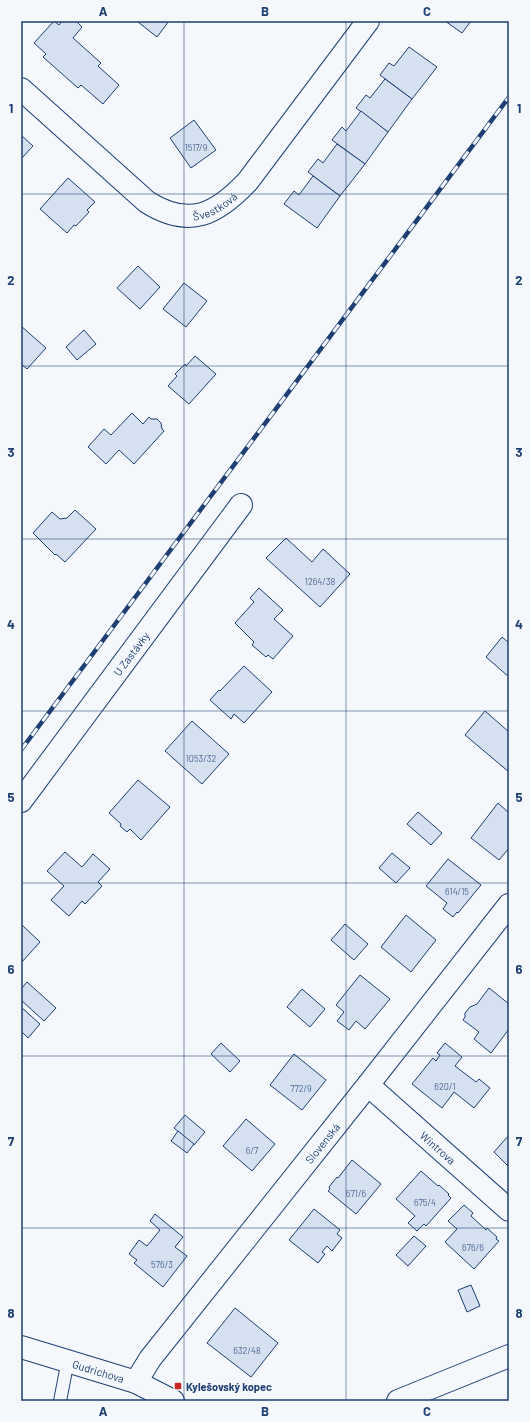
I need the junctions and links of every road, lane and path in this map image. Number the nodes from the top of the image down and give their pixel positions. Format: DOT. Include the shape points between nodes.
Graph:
graph roads {
  1 [pos="368,21"];
  2 [pos="21,89"];
  3 [pos="241,505"];
  4 [pos="21,801"];
  5 [pos="509,905"];
  6 [pos="368,1085"];
  7 [pos="509,1210"];
  8 [pos="21,1346"];
  9 [pos="509,1356"];
  10 [pos="68,1360"];
  11 [pos="136,1382"];
  12 [pos="60,1401"];
  13 [pos="173,1401"];
  14 [pos="398,1401"];
  1 -- 2 [label="street, Švestková" via="248,181 221,205 210,212 198,215 177,215 147,202"];
  3 -- 4 [label="street, U Zastávky"];
  5 -- 6 [label="street, Slovenská"];
  6 -- 7 [label="street, Wintrova"];
  6 -- 11 [label="street, Slovenská" via="150,1359"];
  8 -- 10 [label="street, Gudrichova"];
  9 -- 14 [label="street"];
  10 -- 11 [label="street, Gudrichova"];
  10 -- 12 [label="lane"];
  11 -- 13 [label="street, Gudrichova"];
}
